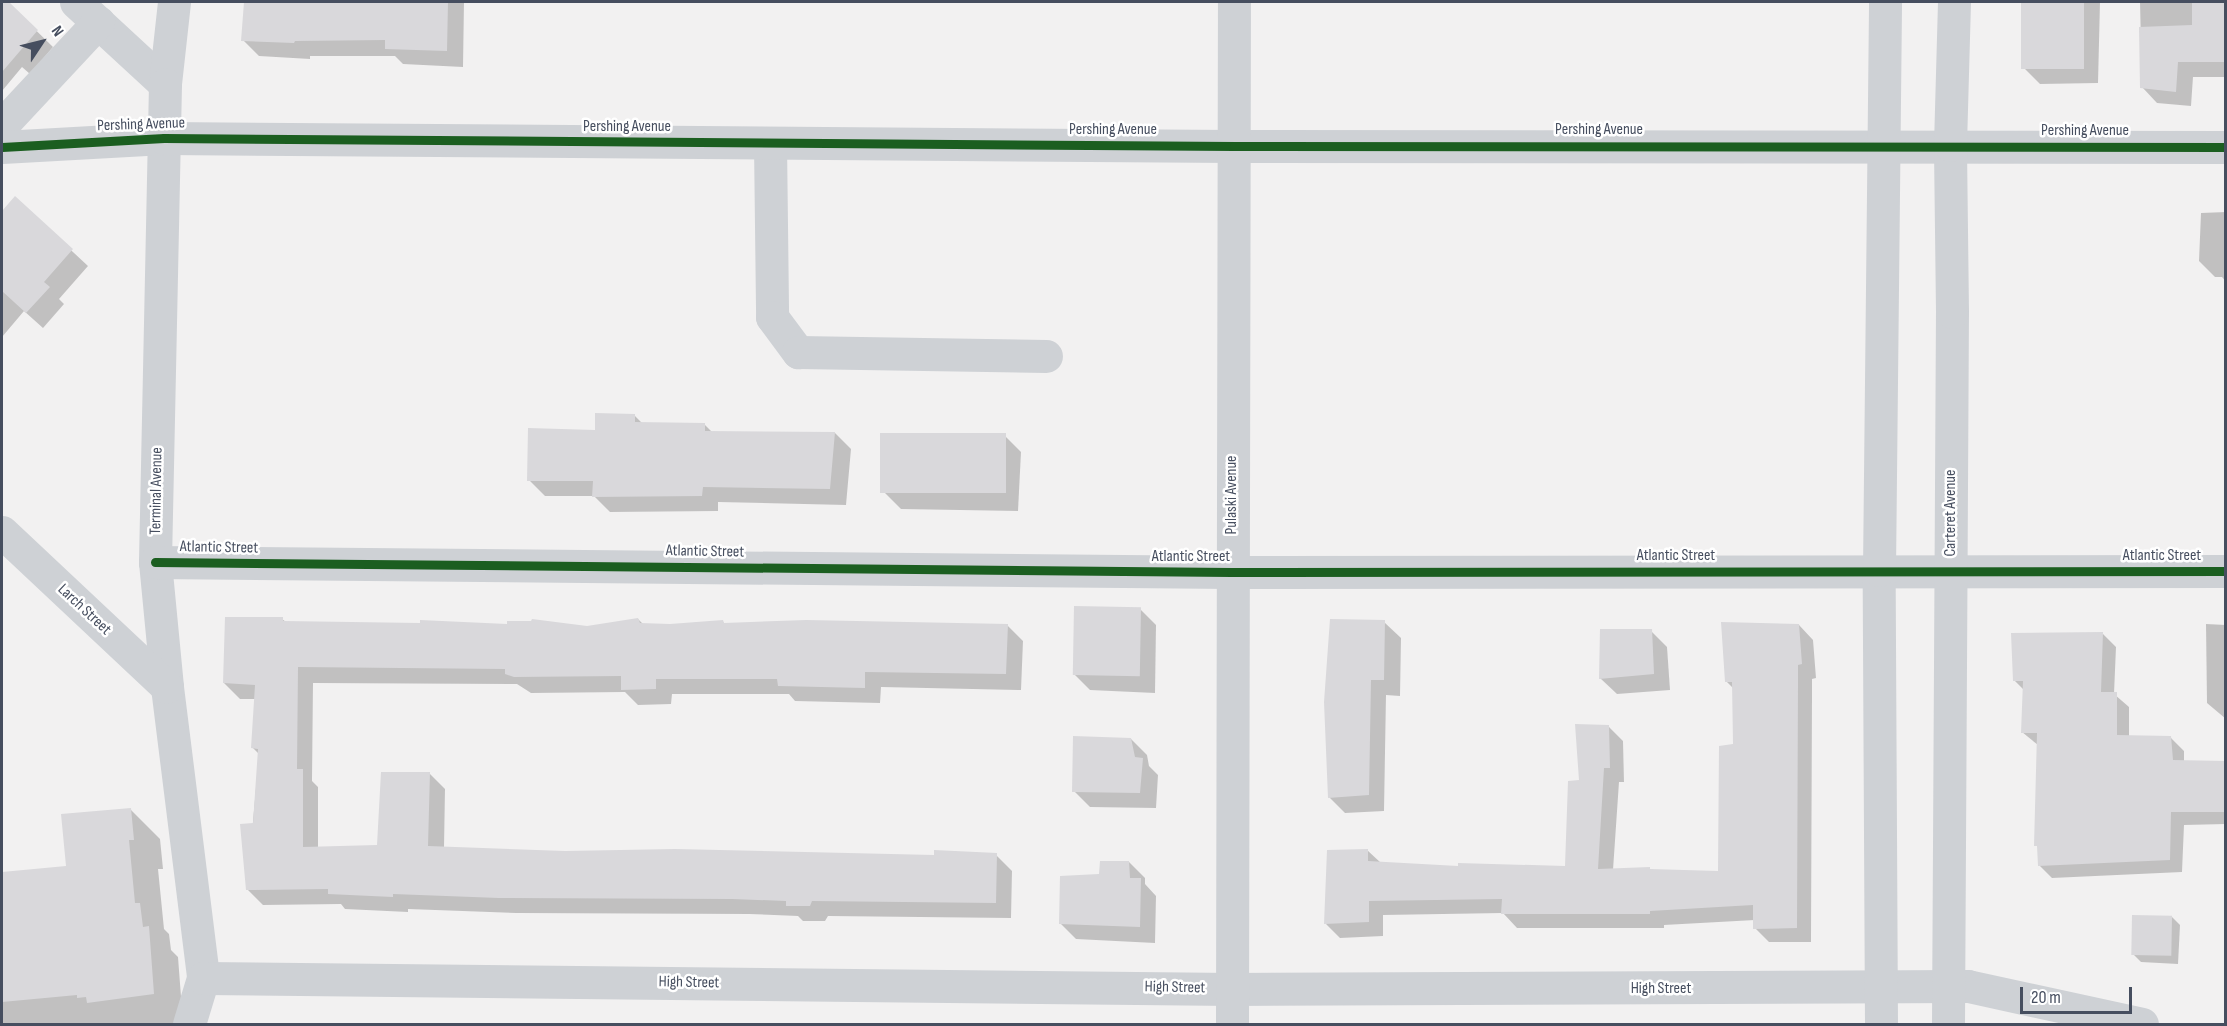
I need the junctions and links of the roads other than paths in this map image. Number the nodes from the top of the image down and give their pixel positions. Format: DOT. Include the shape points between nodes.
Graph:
graph roads {
  1 [pos="174,2"];
  2 [pos="1234,2"];
  3 [pos="1885,2"];
  4 [pos="1954,2"];
  5 [pos="87,12"];
  6 [pos="165,84"];
  7 [pos="2,126"];
  8 [pos="164,138"];
  9 [pos="771,143"];
  10 [pos="1883,145"];
  11 [pos="1950,145"];
  12 [pos="1234,146"];
  13 [pos="2,147"];
  14 [pos="2226,147"];
  15 [pos="1046,356"];
  16 [pos="2,532"];
  17 [pos="156,562"];
  18 [pos="1879,570"];
  19 [pos="1951,571"];
  20 [pos="2226,571"];
  21 [pos="1232,572"];
  22 [pos="167,687"];
  23 [pos="203,978"];
  24 [pos="1947,987"];
  25 [pos="1881,988"];
  26 [pos="1233,989"];
  27 [pos="189,1024"];
  28 [pos="1233,1024"];
  29 [pos="1881,1024"];
  30 [pos="1948,1024"];
  31 [pos="2142,1024"];
  1 -- 6 [label="street, Terminal Avenue"];
  2 -- 12 [label="street, Pulaski Avenue"];
  3 -- 10 [label="street"];
  4 -- 11 [label="street, Carteret Avenue"];
  5 -- 6 [label="street"];
  5 -- 7 [label="street"];
  6 -- 8 [label="street, Terminal Avenue"];
  8 -- 9 [label="street, Pershing Avenue"];
  8 -- 13 [label="street, Pershing Avenue"];
  8 -- 17 [label="street, Terminal Avenue"];
  9 -- 12 [label="street, Pershing Avenue"];
  9 -- 15 [label="street" via="772,317 798,352"];
  10 -- 11 [label="street, Pershing Avenue"];
  10 -- 12 [label="street, Pershing Avenue"];
  10 -- 18 [label="street"];
  11 -- 14 [label="street, Pershing Avenue"];
  11 -- 19 [label="street, Carteret Avenue"];
  12 -- 21 [label="street, Pulaski Avenue"];
  16 -- 22 [label="street, Larch Street"];
  17 -- 21 [label="street, Atlantic Street"];
  17 -- 22 [label="street, Terminal Avenue"];
  18 -- 19 [label="street, Atlantic Street"];
  18 -- 21 [label="street, Atlantic Street"];
  18 -- 25 [label="street"];
  19 -- 20 [label="street, Atlantic Street"];
  19 -- 24 [label="street, Carteret Avenue"];
  21 -- 26 [label="street, Pulaski Avenue"];
  22 -- 23 [label="street, Terminal Avenue"];
  23 -- 26 [label="street, High Street"];
  23 -- 27 [label="street"];
  24 -- 25 [label="street, High Street"];
  24 -- 30 [label="street, Carteret Avenue"];
  24 -- 31 [label="street, High Street" via="1968,986"];
  25 -- 26 [label="street, High Street"];
  25 -- 29 [label="street"];
  26 -- 28 [label="street, Pulaski Avenue"];
}
